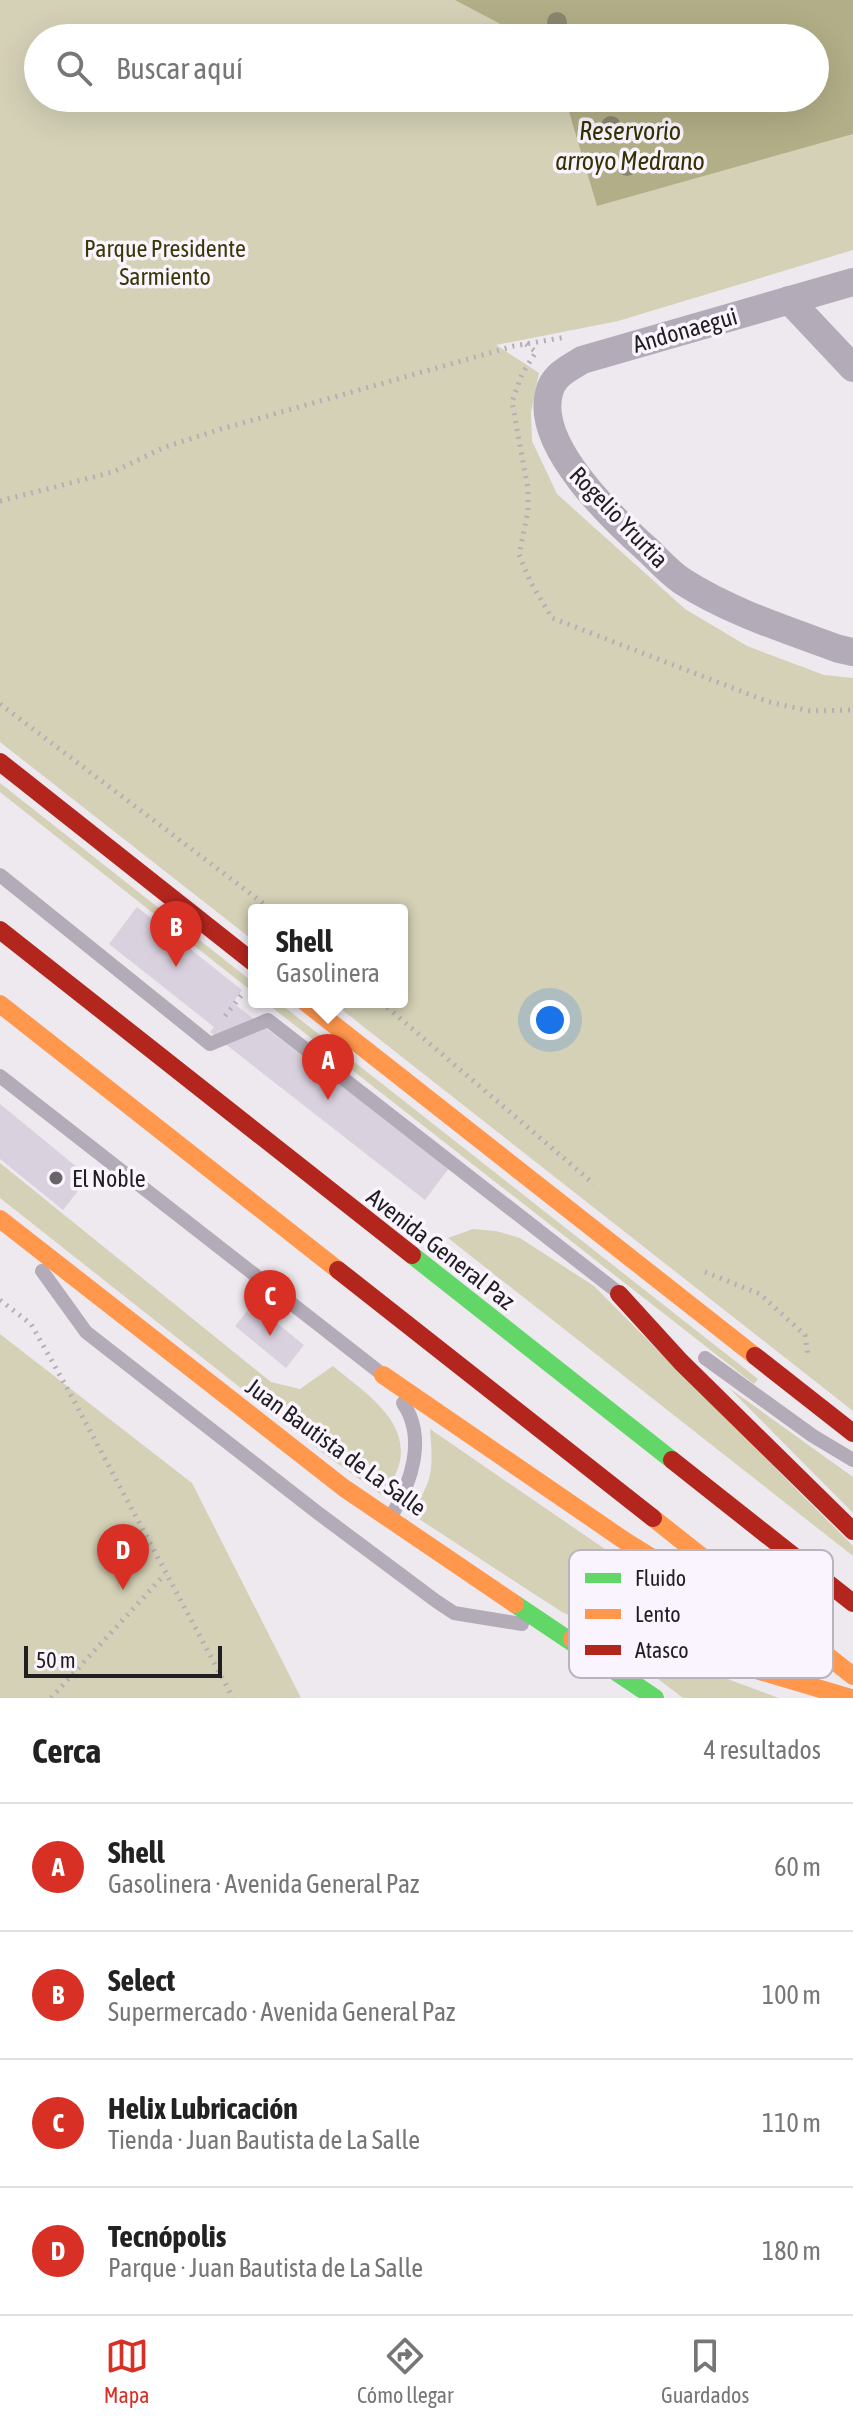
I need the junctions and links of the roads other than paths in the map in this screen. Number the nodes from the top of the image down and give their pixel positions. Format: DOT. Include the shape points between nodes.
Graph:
graph roads {
  1 [pos="853,282"];
  2 [pos="789,300"];
  3 [pos="853,368"];
  4 [pos="546,411"];
  5 [pos="853,652"];
  6 [pos="0,762"];
  7 [pos="0,875"];
  8 [pos="0,930"];
  9 [pos="248,958"];
  10 [pos="0,1004"];
  11 [pos="313,1008"];
  12 [pos="0,1076"];
  13 [pos="6,1224"];
  14 [pos="619,1294"];
  15 [pos="383,1375"];
  16 [pos="853,1433"];
  17 [pos="853,1460"];
  18 [pos="390,1519"];
  19 [pos="853,1531"];
  20 [pos="639,1550"];
  21 [pos="693,1550"];
  22 [pos="786,1550"];
  23 [pos="833,1587"];
  24 [pos="853,1603"];
  25 [pos="564,1634"];
  26 [pos="569,1635"];
  27 [pos="569,1638"];
  28 [pos="833,1660"];
  29 [pos="833,1671"];
  30 [pos="853,1676"];
  31 [pos="627,1678"];
  32 [pos="783,1678"];
  33 [pos="853,1684"];
  34 [pos="655,1698"];
  35 [pos="851,1698"];
  1 -- 2 [label="street, Andonaegui"];
  2 -- 3 [label="street"];
  2 -- 4 [label="street, Andonaegui" via="582,360 557,375"];
  4 -- 5 [label="street, Rogelio Yrurtia" via="564,459 592,495 681,580 753,617"];
  6 -- 9 [label="main road"];
  7 -- 14 [label="lane" via="210,1044 268,1020"];
  8 -- 22 [label="main road, Avenida General Paz"];
  10 -- 21 [label="main road"];
  11 -- 16 [label="main road"];
  12 -- 15 [label="lane"];
  13 -- 18 [label="main road, Juan Bautista de La Salle"];
  13 -- 25 [label="lane" via="86,1332 436,1601 454,1613"];
  14 -- 17 [label="lane"];
  14 -- 19 [label="main road" via="701,1383"];
  15 -- 18 [label="lane" via="414,1429 415,1459"];
  15 -- 20 [label="main road"];
  18 -- 25 [label="main road, Juan Bautista de La Salle"];
  23 -- 24 [label="main road, Avenida General Paz"];
  25 -- 26 [label="main road"];
  25 -- 27 [label="main road, Juan Bautista de La Salle"];
  28 -- 30 [label="main road"];
  29 -- 33 [label="main road"];
  31 -- 34 [label="main road, Juan Bautista de La Salle"];
  32 -- 35 [label="main road"];
}
